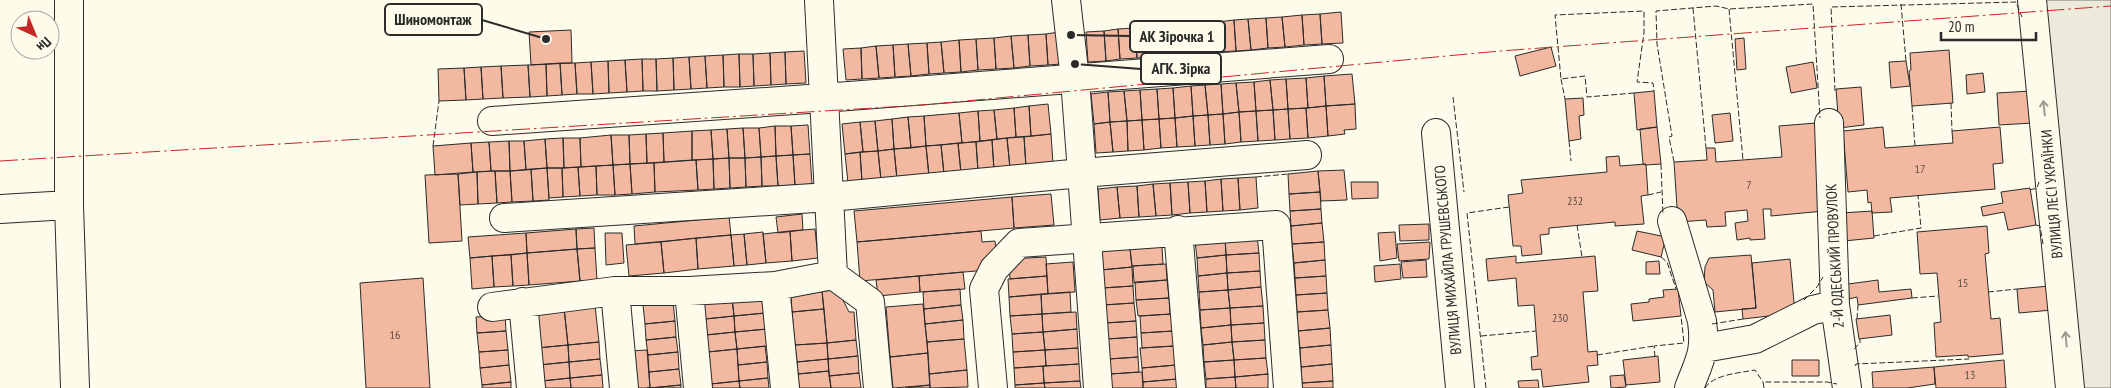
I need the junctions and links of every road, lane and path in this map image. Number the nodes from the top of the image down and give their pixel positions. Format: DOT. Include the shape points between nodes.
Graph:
graph roads {
  1 [pos="68,0"];
  2 [pos="819,0"];
  3 [pos="1066,0"];
  4 [pos="2032,0"];
  5 [pos="1329,59"];
  6 [pos="1075,79"];
  7 [pos="823,98"];
  8 [pos="492,121"];
  9 [pos="1829,123"];
  10 [pos="1436,133"];
  11 [pos="1306,155"];
  12 [pos="1082,173"];
  13 [pos="830,197"];
  14 [pos="70,205"];
  15 [pos="0,209"];
  16 [pos="504,218"];
  17 [pos="1672,221"];
  18 [pos="1178,230"];
  19 [pos="1088,239"];
  20 [pos="833,275"];
  21 [pos="775,286"];
  22 [pos="615,291"];
  23 [pos="689,291"];
  24 [pos="523,302"];
  25 [pos="1835,305"];
  26 [pos="492,307"];
  27 [pos="1704,348"];
  28 [pos="75,388"];
  29 [pos="531,388"];
  30 [pos="624,388"];
  31 [pos="698,388"];
  32 [pos="785,388"];
  33 [pos="878,388"];
  34 [pos="993,388"];
  35 [pos="1098,388"];
  36 [pos="1191,388"];
  37 [pos="1288,388"];
  38 [pos="1460,388"];
  39 [pos="1689,388"];
  40 [pos="1847,388"];
  41 [pos="2070,388"];
  1 -- 14 [label="street"];
  2 -- 7 [label="street"];
  3 -- 6 [label="street"];
  41 -- 4 [label="street, ВУЛИЦЯ ЛЕСІ УКРАЇНКИ, one-way"];
  5 -- 6 [label="street"];
  6 -- 7 [label="street"];
  6 -- 12 [label="street"];
  7 -- 8 [label="street"];
  7 -- 13 [label="street"];
  9 -- 25 [label="street, 2-Й ОДЕСЬКИЙ ПРОВУЛОК"];
  10 -- 38 [label="street, ВУЛИЦЯ МИХАЙЛА ГРУШЕВСЬКОГО"];
  11 -- 12 [label="street"];
  12 -- 13 [label="street"];
  12 -- 19 [label="street"];
  13 -- 16 [label="street"];
  13 -- 20 [label="street"];
  14 -- 15 [label="street"];
  14 -- 28 [label="street"];
  17 -- 27 [label="street" via="1702,320"];
  18 -- 19 [label="street"];
  18 -- 36 [label="street"];
  18 -- 37 [label="street" via="1276,224"];
  19 -- 34 [label="street" via="1019,242 994,269 984,289"];
  19 -- 35 [label="street"];
  20 -- 21 [label="street"];
  20 -- 33 [label="street" via="870,302"];
  21 -- 23 [label="street"];
  21 -- 32 [label="street"];
  22 -- 23 [label="street"];
  22 -- 24 [label="street"];
  22 -- 30 [label="street"];
  23 -- 31 [label="street"];
  24 -- 26 [label="street"];
  24 -- 29 [label="street"];
  25 -- 27 [label="street" via="1813,310 1755,339"];
  25 -- 40 [label="street, 2-Й ОДЕСЬКИЙ ПРОВУЛОК"];
  27 -- 39 [label="street"];
}
